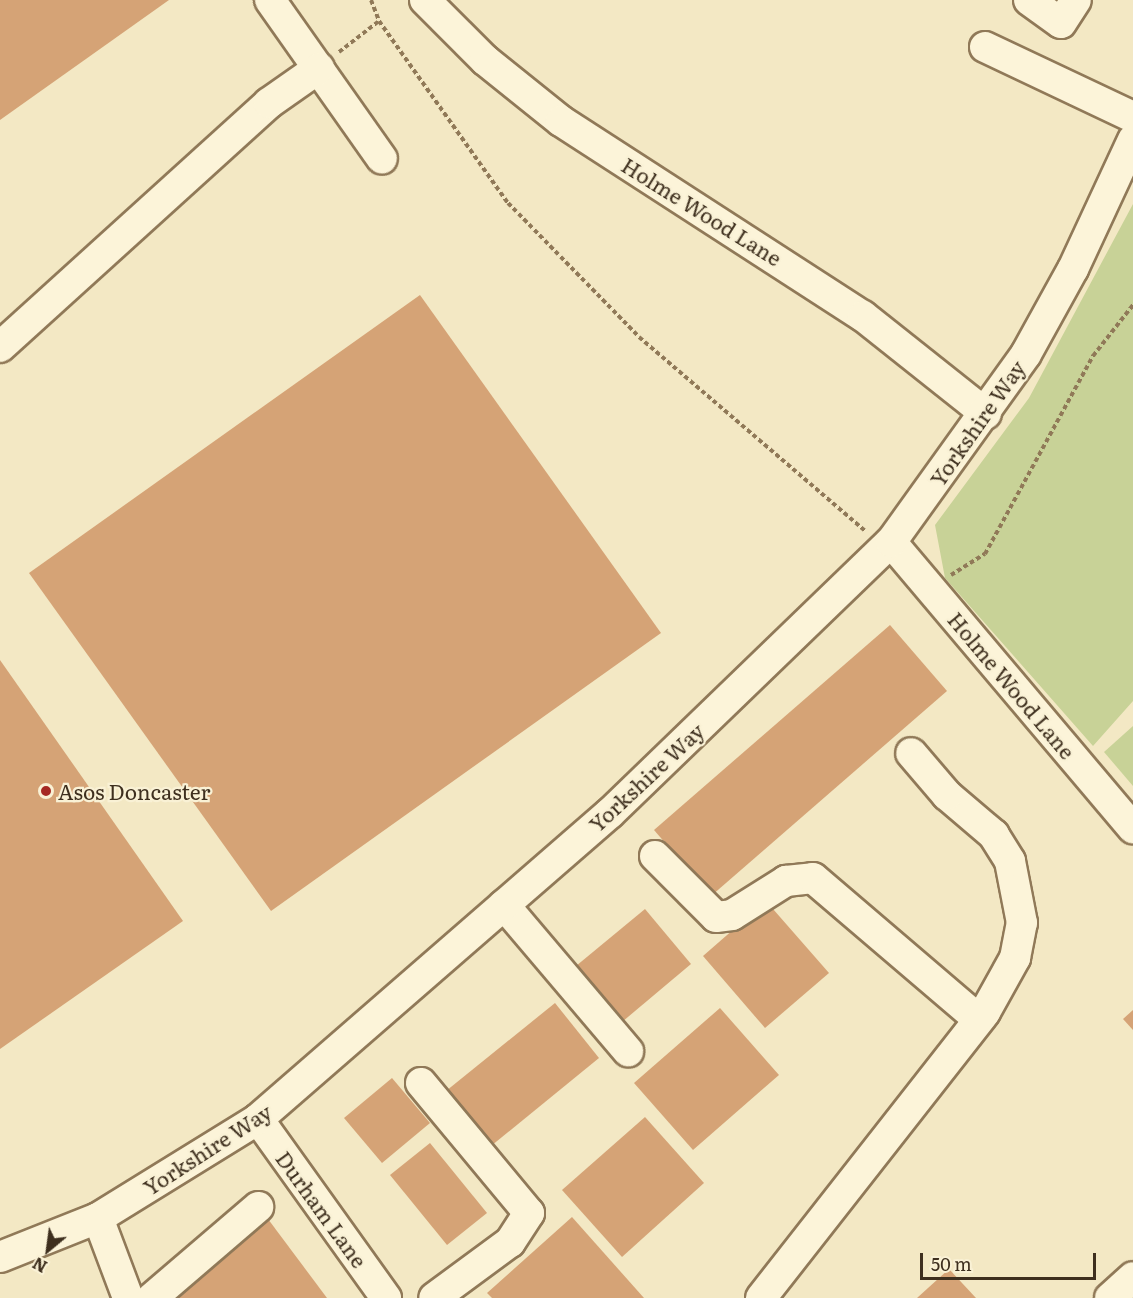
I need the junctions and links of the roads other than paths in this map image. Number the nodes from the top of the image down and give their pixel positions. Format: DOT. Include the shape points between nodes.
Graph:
graph roads {
  1 [pos="270,0"];
  2 [pos="425,0"];
  3 [pos="1029,0"];
  4 [pos="1077,0"];
  5 [pos="985,47"];
  6 [pos="319,68"];
  7 [pos="1133,117"];
  8 [pos="1133,140"];
  9 [pos="382,159"];
  10 [pos="0,347"];
  11 [pos="986,414"];
  12 [pos="891,542"];
  13 [pos="911,753"];
  14 [pos="1133,828"];
  15 [pos="655,856"];
  16 [pos="504,905"];
  17 [pos="979,1020"];
  18 [pos="628,1051"];
  19 [pos="422,1083"];
  20 [pos="258,1119"];
  21 [pos="258,1207"];
  22 [pos="98,1218"];
  23 [pos="0,1257"];
  24 [pos="1133,1277"];
  25 [pos="158,1296"];
  26 [pos="128,1298"];
  27 [pos="386,1298"];
  28 [pos="434,1298"];
  29 [pos="761,1298"];
  30 [pos="1110,1298"];
  1 -- 6 [label="street"];
  2 -- 11 [label="street, Holme Wood Lane" via="485,60 561,121 863,316"];
  3 -- 4 [label="street" via="1061,23"];
  5 -- 7 [label="street"];
  6 -- 9 [label="street"];
  6 -- 10 [label="street" via="269,103"];
  8 -- 11 [label="street, Yorkshire Way" via="1073,269"];
  11 -- 12 [label="street, Yorkshire Way"];
  12 -- 14 [label="street, Holme Wood Lane"];
  12 -- 16 [label="street, Yorkshire Way" via="610,813"];
  13 -- 17 [label="street" via="946,795 994,835 1010,861 1020,896 1014,958"];
  15 -- 17 [label="street" via="716,917 732,915 786,880 813,878"];
  16 -- 18 [label="street"];
  16 -- 20 [label="street, Yorkshire Way"];
  17 -- 29 [label="street"];
  19 -- 28 [label="street" via="529,1213 510,1242"];
  20 -- 22 [label="street, Yorkshire Way"];
  20 -- 27 [label="street, Durham Lane"];
  21 -- 25 [label="street"];
  22 -- 23 [label="street, Yorkshire Way"];
  22 -- 26 [label="street"];
  24 -- 30 [label="street"];
}
